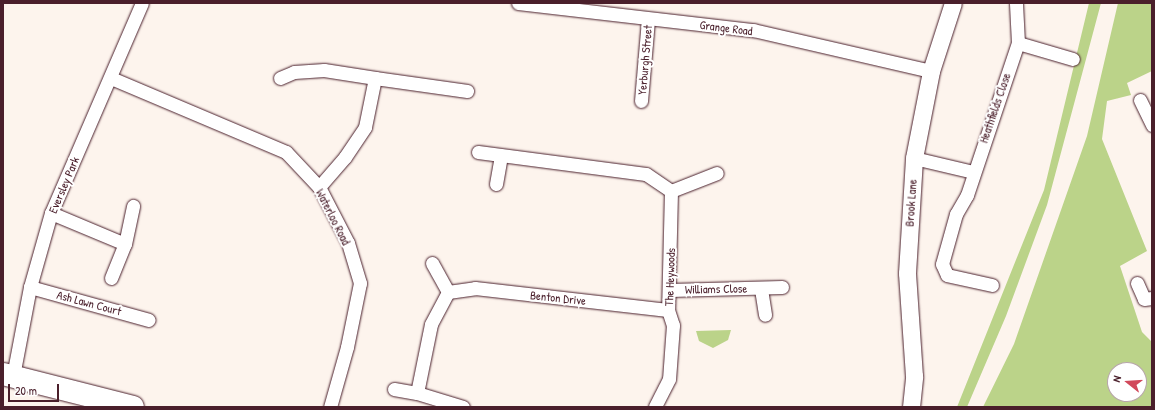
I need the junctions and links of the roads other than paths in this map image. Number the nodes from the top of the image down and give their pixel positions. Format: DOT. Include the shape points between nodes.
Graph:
graph roads {
  1 [pos="142,3"];
  2 [pos="518,3"];
  3 [pos="953,3"];
  4 [pos="1016,3"];
  5 [pos="648,19"];
  6 [pos="1018,43"];
  7 [pos="1073,59"];
  8 [pos="931,71"];
  9 [pos="111,78"];
  10 [pos="280,78"];
  11 [pos="375,78"];
  12 [pos="466,90"];
  13 [pos="1140,100"];
  14 [pos="641,101"];
  15 [pos="1152,125"];
  16 [pos="478,152"];
  17 [pos="501,155"];
  18 [pos="914,158"];
  19 [pos="973,172"];
  20 [pos="716,173"];
  21 [pos="496,184"];
  22 [pos="319,187"];
  23 [pos="671,191"];
  24 [pos="133,206"];
  25 [pos="51,213"];
  26 [pos="125,244"];
  27 [pos="432,263"];
  28 [pos="111,278"];
  29 [pos="1137,283"];
  30 [pos="992,285"];
  31 [pos="30,287"];
  32 [pos="782,287"];
  33 [pos="761,289"];
  34 [pos="670,290"];
  35 [pos="448,292"];
  36 [pos="1152,298"];
  37 [pos="668,310"];
  38 [pos="765,315"];
  39 [pos="149,320"];
  40 [pos="8,375"];
  41 [pos="394,389"];
  42 [pos="417,393"];
  43 [pos="133,407"];
  44 [pos="330,407"];
  45 [pos="463,407"];
  46 [pos="655,407"];
  47 [pos="911,407"];
  1 -- 9 [label="street, Eversley Park"];
  2 -- 5 [label="street, Grange Road"];
  3 -- 8 [label="street, Brook Lane"];
  4 -- 6 [label="street, Heathfields Close"];
  5 -- 8 [label="street, Grange Road" via="753,30"];
  5 -- 14 [label="street, Yerburgh Street"];
  6 -- 7 [label="street"];
  6 -- 19 [label="street, Heathfields Close"];
  8 -- 18 [label="street, Brook Lane"];
  9 -- 22 [label="street, Waterloo Road" via="286,152"];
  9 -- 25 [label="street, Eversley Park"];
  10 -- 11 [label="street" via="294,72 324,70"];
  11 -- 12 [label="street"];
  11 -- 22 [label="street" via="365,127 345,157"];
  13 -- 15 [label="street"];
  16 -- 17 [label="street"];
  17 -- 21 [label="street"];
  17 -- 23 [label="street" via="646,174"];
  18 -- 19 [label="street"];
  18 -- 47 [label="street, Brook Lane" via="907,274 914,376"];
  19 -- 30 [label="street, Heathfields Close" via="967,195 956,214 942,264 947,276"];
  20 -- 23 [label="street"];
  22 -- 44 [label="street, Waterloo Road" via="348,243 360,283 347,347"];
  23 -- 34 [label="street, The Heywoods"];
  24 -- 26 [label="street"];
  25 -- 26 [label="street"];
  25 -- 31 [label="street, Eversley Park"];
  26 -- 28 [label="street"];
  27 -- 35 [label="street"];
  29 -- 36 [label="street" via="1144,299"];
  31 -- 39 [label="street, Ash Lawn Court"];
  31 -- 40 [label="street, Eversley Park"];
  32 -- 33 [label="street, Williams Close"];
  33 -- 34 [label="street, Williams Close"];
  33 -- 38 [label="street, Williams Close"];
  34 -- 37 [label="street, The Heywoods"];
  35 -- 37 [label="street, Benton Drive" via="475,288"];
  35 -- 42 [label="street" via="431,324"];
  37 -- 46 [label="street, The Heywoods" via="673,325 669,379"];
  40 -- 43 [label="highway"];
  41 -- 42 [label="street"];
  42 -- 45 [label="street"];
}
